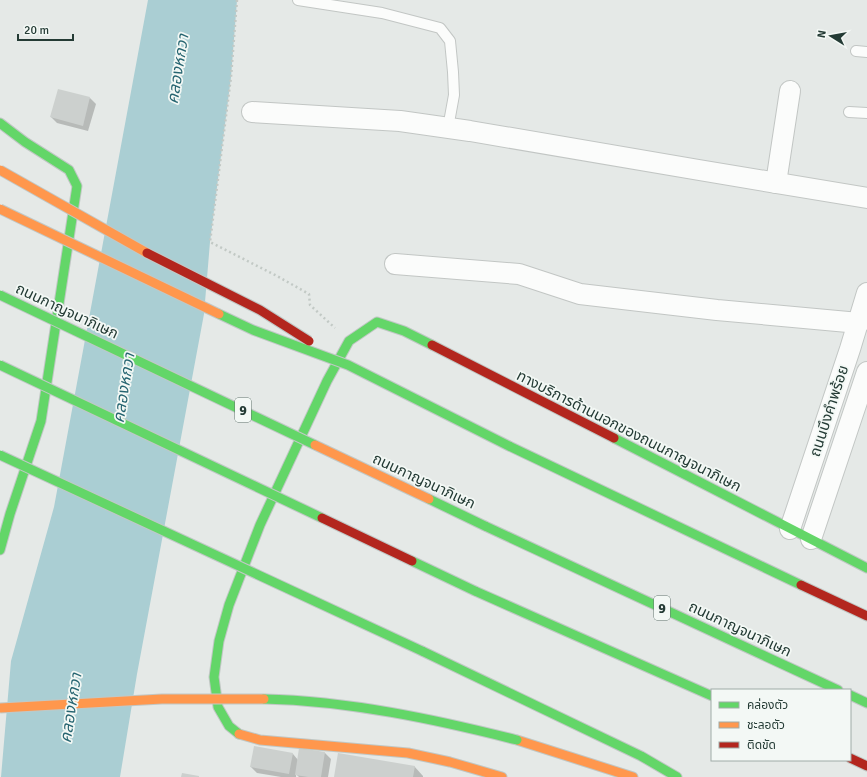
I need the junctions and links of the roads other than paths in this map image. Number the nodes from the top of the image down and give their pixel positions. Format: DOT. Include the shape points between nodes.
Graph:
graph roads {
  1 [pos="298,0"];
  2 [pos="856,51"];
  3 [pos="867,52"];
  4 [pos="790,91"];
  5 [pos="252,112"];
  6 [pos="849,112"];
  7 [pos="867,113"];
  8 [pos="0,123"];
  9 [pos="448,128"];
  10 [pos="0,170"];
  11 [pos="776,183"];
  12 [pos="867,198"];
  13 [pos="0,209"];
  14 [pos="394,264"];
  15 [pos="867,293"];
  16 [pos="0,295"];
  17 [pos="859,323"];
  18 [pos="348,365"];
  19 [pos="0,366"];
  20 [pos="867,372"];
  21 [pos="859,419"];
  22 [pos="0,455"];
  23 [pos="790,529"];
  24 [pos="811,539"];
  25 [pos="0,550"];
  26 [pos="867,568"];
  27 [pos="867,616"];
  28 [pos="836,689"];
  29 [pos="711,696"];
  30 [pos="851,696"];
  31 [pos="867,703"];
  32 [pos="0,708"];
  33 [pos="851,758"];
  34 [pos="867,766"];
  35 [pos="502,777"];
  36 [pos="633,777"];
  37 [pos="677,777"];
  1 -- 9 [label="lane" via="382,13 440,28 450,42 453,72 454,94"];
  2 -- 3 [label="lane"];
  4 -- 11 [label="street"];
  5 -- 9 [label="street" via="400,121"];
  6 -- 7 [label="lane"];
  8 -- 25 [label="main road" via="69,170 78,186 42,421"];
  9 -- 11 [label="street"];
  10 -- 18 [label="main road, bridge" via="156,258 260,310"];
  11 -- 12 [label="street"];
  13 -- 18 [label="main road, bridge" via="253,330"];
  14 -- 17 [label="street" via="519,274 580,294"];
  15 -- 17 [label="street, ถนนบึงคำพร้อย"];
  16 -- 28 [label="main road, ถนนกาญจนาภิเษก / 9, bridge"];
  17 -- 23 [label="street, ถนนบึงคำพร้อย"];
  18 -- 27 [label="main road, bridge" via="510,446"];
  19 -- 29 [label="main road, bridge" via="475,592"];
  20 -- 21 [label="street, ถนนบึงคำพร้อย"];
  21 -- 24 [label="street, ถนนบึงคำพร้อย"];
  22 -- 37 [label="main road, bridge" via="422,651 641,756"];
  23 -- 24 [label="main road, ทางบริการด้านนอกของถนนกาญจนาภิเษก"];
  23 -- 35 [label="main road, ทางบริการด้านนอกของถนนกาญจนาภิเษก" via="404,331 377,322 349,341 327,381 260,525 229,605 219,641 214,677 218,707 230,726 241,735 260,740 408,753"];
  24 -- 26 [label="main road, ทางบริการด้านนอกของถนนกาญจนาภิเษก"];
  30 -- 31 [label="main road"];
  32 -- 36 [label="main road, bridge" via="193,698 324,702 440,721 517,740"];
  33 -- 34 [label="main road"];
}
